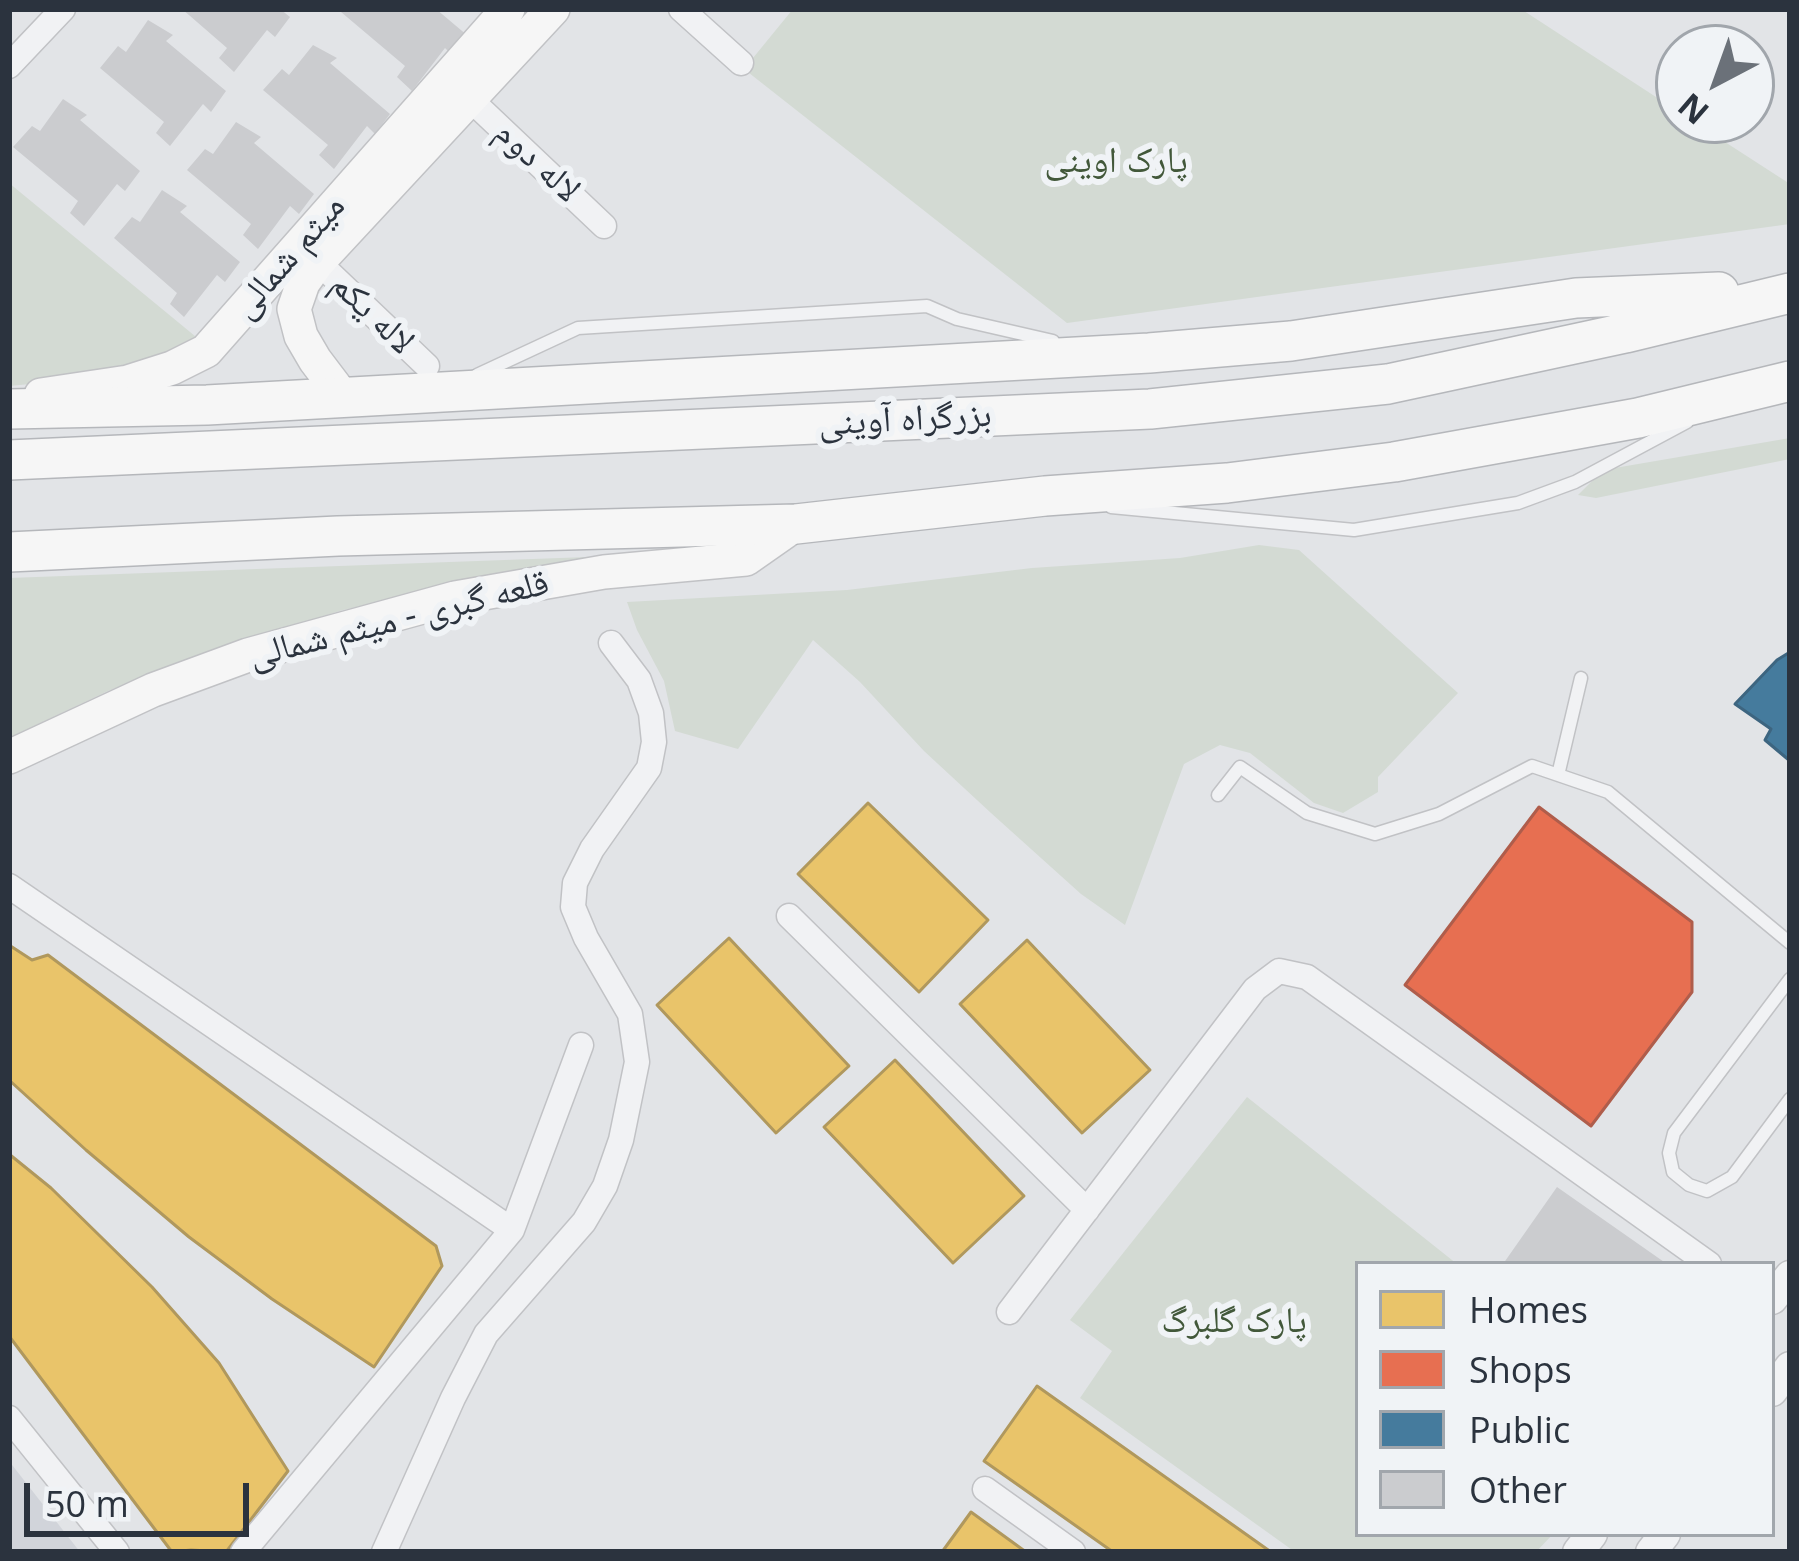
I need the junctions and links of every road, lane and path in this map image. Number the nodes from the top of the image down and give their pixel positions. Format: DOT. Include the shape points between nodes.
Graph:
graph roads {
  1 [pos="63,9"];
  2 [pos="508,9"];
  3 [pos="553,9"];
  4 [pos="681,9"];
  5 [pos="741,63"];
  6 [pos="9,66"];
  7 [pos="470,99"];
  8 [pos="604,226"];
  9 [pos="318,262"];
  10 [pos="1790,291"];
  11 [pos="1149,353"];
  12 [pos="435,379"];
  13 [pos="1790,381"];
  14 [pos="1743,392"];
  15 [pos="343,397"];
  16 [pos="9,406"];
  17 [pos="9,460"];
  18 [pos="1045,496"];
  19 [pos="796,524"];
  20 [pos="9,552"];
  21 [pos="611,643"];
  22 [pos="1580,678"];
  23 [pos="9,757"];
  24 [pos="1558,775"];
  25 [pos="1218,795"];
  26 [pos="9,886"];
  27 [pos="789,916"];
  28 [pos="1790,943"];
  29 [pos="1790,979"];
  30 [pos="581,1045"];
  31 [pos="1790,1099"];
  32 [pos="1087,1210"];
  33 [pos="512,1230"];
  34 [pos="1705,1261"];
  35 [pos="1009,1312"];
  36 [pos="9,1418"];
  37 [pos="985,1490"];
  38 [pos="117,1552"];
  39 [pos="243,1552"];
  40 [pos="384,1552"];
  41 [pos="1073,1552"];
  1 -- 6 [label="street"];
  2 -- 16 [label="main road, میثم شمالی" via="206,351 128,382"];
  3 -- 7 [label="main road, میثم شمالی"];
  4 -- 5 [label="street"];
  7 -- 8 [label="street, لاله دوم"];
  7 -- 9 [label="main road, میثم شمالی"];
  9 -- 12 [label="street, لاله یکم"];
  9 -- 15 [label="main road, میثم شمالی" via="295,309 301,336"];
  10 -- 11 [label="highway" via="1576,298"];
  10 -- 17 [label="highway, بزرگراه آوینی" via="1388,384 1150,409"];
  11 -- 12 [label="highway"];
  11 -- 12 [label="lane" via="1034,339 926,306 578,328"];
  12 -- 15 [label="highway"];
  13 -- 14 [label="highway"];
  14 -- 18 [label="highway" via="1394,462"];
  14 -- 18 [label="lane" via="1575,482 1518,503 1354,530"];
  15 -- 16 [label="highway"];
  18 -- 19 [label="highway"];
  19 -- 20 [label="highway"];
  19 -- 23 [label="main road, قلعه گبری - میثم شمالی" via="746,559 455,598 267,650 153,690"];
  21 -- 40 [label="street" via="639,680 654,742 649,767 575,883 573,908 630,1014 637,1062 621,1139 584,1222 486,1334"];
  22 -- 24 [label="lane"];
  24 -- 25 [label="lane" via="1532,766 1439,814 1375,834 1307,813 1240,766"];
  24 -- 28 [label="lane" via="1608,792"];
  26 -- 33 [label="street"];
  27 -- 32 [label="street"];
  29 -- 31 [label="lane" via="1674,1133 1673,1172 1707,1191 1732,1177"];
  30 -- 33 [label="street"];
  32 -- 34 [label="street" via="1255,989 1279,971 1307,977"];
  32 -- 35 [label="street"];
  33 -- 39 [label="street"];
  36 -- 38 [label="street"];
  37 -- 41 [label="street"];
}
